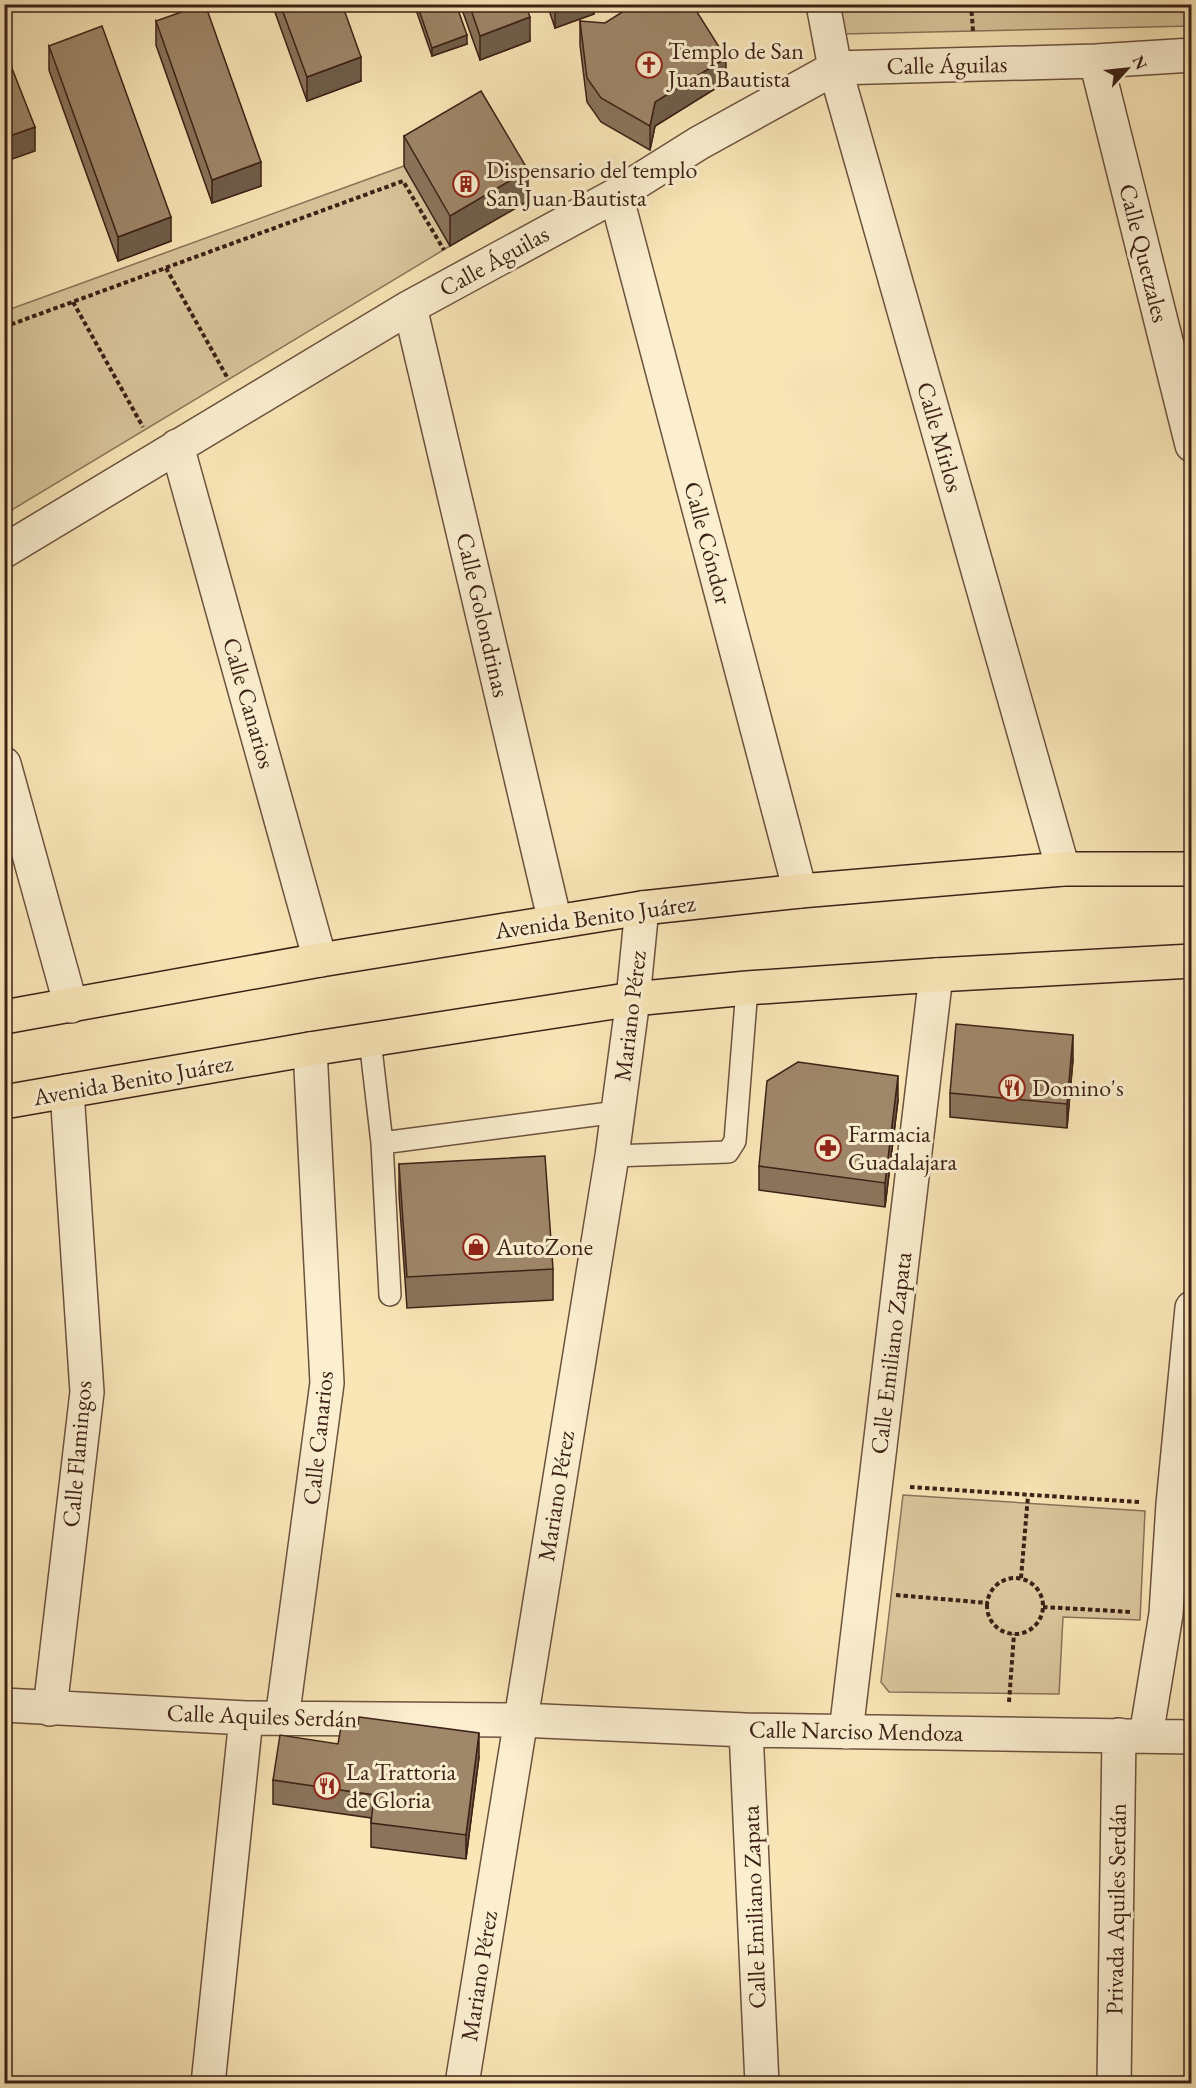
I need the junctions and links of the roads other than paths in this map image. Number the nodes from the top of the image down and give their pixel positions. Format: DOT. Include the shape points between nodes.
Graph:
graph roads {
  1 [pos="823,4"];
  2 [pos="1191,56"];
  3 [pos="1096,61"];
  4 [pos="835,68"];
  5 [pos="616,195"];
  6 [pos="410,307"];
  7 [pos="1191,445"];
  8 [pos="168,451"];
  9 [pos="4,551"];
  10 [pos="4,764"];
  11 [pos="1063,869"];
  12 [pos="1191,869"];
  13 [pos="800,891"];
  14 [pos="642,908"];
  15 [pos="555,922"];
  16 [pos="320,960"];
  17 [pos="1191,961"];
  18 [pos="936,975"];
  19 [pos="747,988"];
  20 [pos="633,999"];
  21 [pos="71,1006"];
  22 [pos="4,1017"];
  23 [pos="370,1040"];
  24 [pos="310,1049"];
  25 [pos="67,1091"];
  26 [pos="4,1102"];
  27 [pos="617,1112"];
  28 [pos="382,1143"];
  29 [pos="612,1156"];
  30 [pos="390,1295"];
  31 [pos="1191,1308"];
  32 [pos="4,1705"];
  33 [pos="50,1709"];
  34 [pos="246,1718"];
  35 [pos="282,1719"];
  36 [pos="520,1720"];
  37 [pos="746,1730"];
  38 [pos="846,1732"];
  39 [pos="1132,1735"];
  40 [pos="1191,1737"];
  41 [pos="208,2084"];
  42 [pos="462,2084"];
  43 [pos="762,2084"];
  44 [pos="1114,2084"];
  1 -- 4 [label="street, Calle Mirlos"];
  2 -- 3 [label="street, Calle Águilas"];
  3 -- 4 [label="street, Calle Águilas"];
  3 -- 7 [label="street, Calle Quetzales"];
  4 -- 5 [label="street, Calle Águilas" via="699,143"];
  4 -- 11 [label="street, Calle Mirlos"];
  5 -- 6 [label="street, Calle Águilas"];
  5 -- 13 [label="street, Calle Cóndor"];
  6 -- 8 [label="street, Calle Águilas"];
  6 -- 15 [label="street, Calle Golondrinas"];
  8 -- 9 [label="street, Calle Águilas"];
  8 -- 16 [label="street, Calle Canarios"];
  10 -- 21 [label="street"];
  11 -- 12 [label="main road, Avenida Benito Juárez"];
  11 -- 13 [label="main road, Avenida Benito Juárez"];
  13 -- 14 [label="main road, Avenida Benito Juárez"];
  14 -- 15 [label="main road, Avenida Benito Juárez"];
  14 -- 20 [label="street, Mariano Pérez"];
  15 -- 16 [label="main road, Avenida Benito Juárez"];
  16 -- 21 [label="main road, Avenida Benito Juárez"];
  17 -- 18 [label="main road, Avenida Benito Juárez"];
  18 -- 19 [label="main road, Avenida Benito Juárez"];
  18 -- 38 [label="street, Calle Emiliano Zapata"];
  19 -- 20 [label="main road, Avenida Benito Juárez"];
  19 -- 29 [label="lane" via="735,1142 728,1152"];
  20 -- 23 [label="main road, Avenida Benito Juárez"];
  20 -- 27 [label="street, Mariano Pérez"];
  21 -- 22 [label="main road, Avenida Benito Juárez"];
  23 -- 24 [label="main road, Avenida Benito Juárez"];
  23 -- 28 [label="lane"];
  24 -- 25 [label="main road, Avenida Benito Juárez"];
  24 -- 35 [label="street, Calle Canarios" via="327,1383"];
  25 -- 26 [label="main road, Avenida Benito Juárez"];
  25 -- 33 [label="street, Calle Flamingos" via="87,1392"];
  27 -- 28 [label="lane"];
  27 -- 29 [label="street, Mariano Pérez"];
  28 -- 30 [label="lane"];
  29 -- 36 [label="street, Mariano Pérez"];
  31 -- 39 [label="street, Privada Aquiles Serdán" via="1166,1614"];
  32 -- 33 [label="street, Calle Aquiles Serdán"];
  33 -- 34 [label="street, Calle Aquiles Serdán"];
  34 -- 35 [label="street, Calle Aquiles Serdán"];
  34 -- 41 [label="street"];
  35 -- 36 [label="street, Calle Aquiles Serdán"];
  36 -- 37 [label="street, Calle Narciso Mendoza"];
  36 -- 42 [label="street, Mariano Pérez"];
  37 -- 38 [label="street, Calle Narciso Mendoza"];
  37 -- 43 [label="street, Calle Emiliano Zapata"];
  38 -- 39 [label="street, Calle Narciso Mendoza"];
  39 -- 40 [label="street, Calle Narciso Mendoza"];
  39 -- 44 [label="street, Privada Aquiles Serdán"];
}
